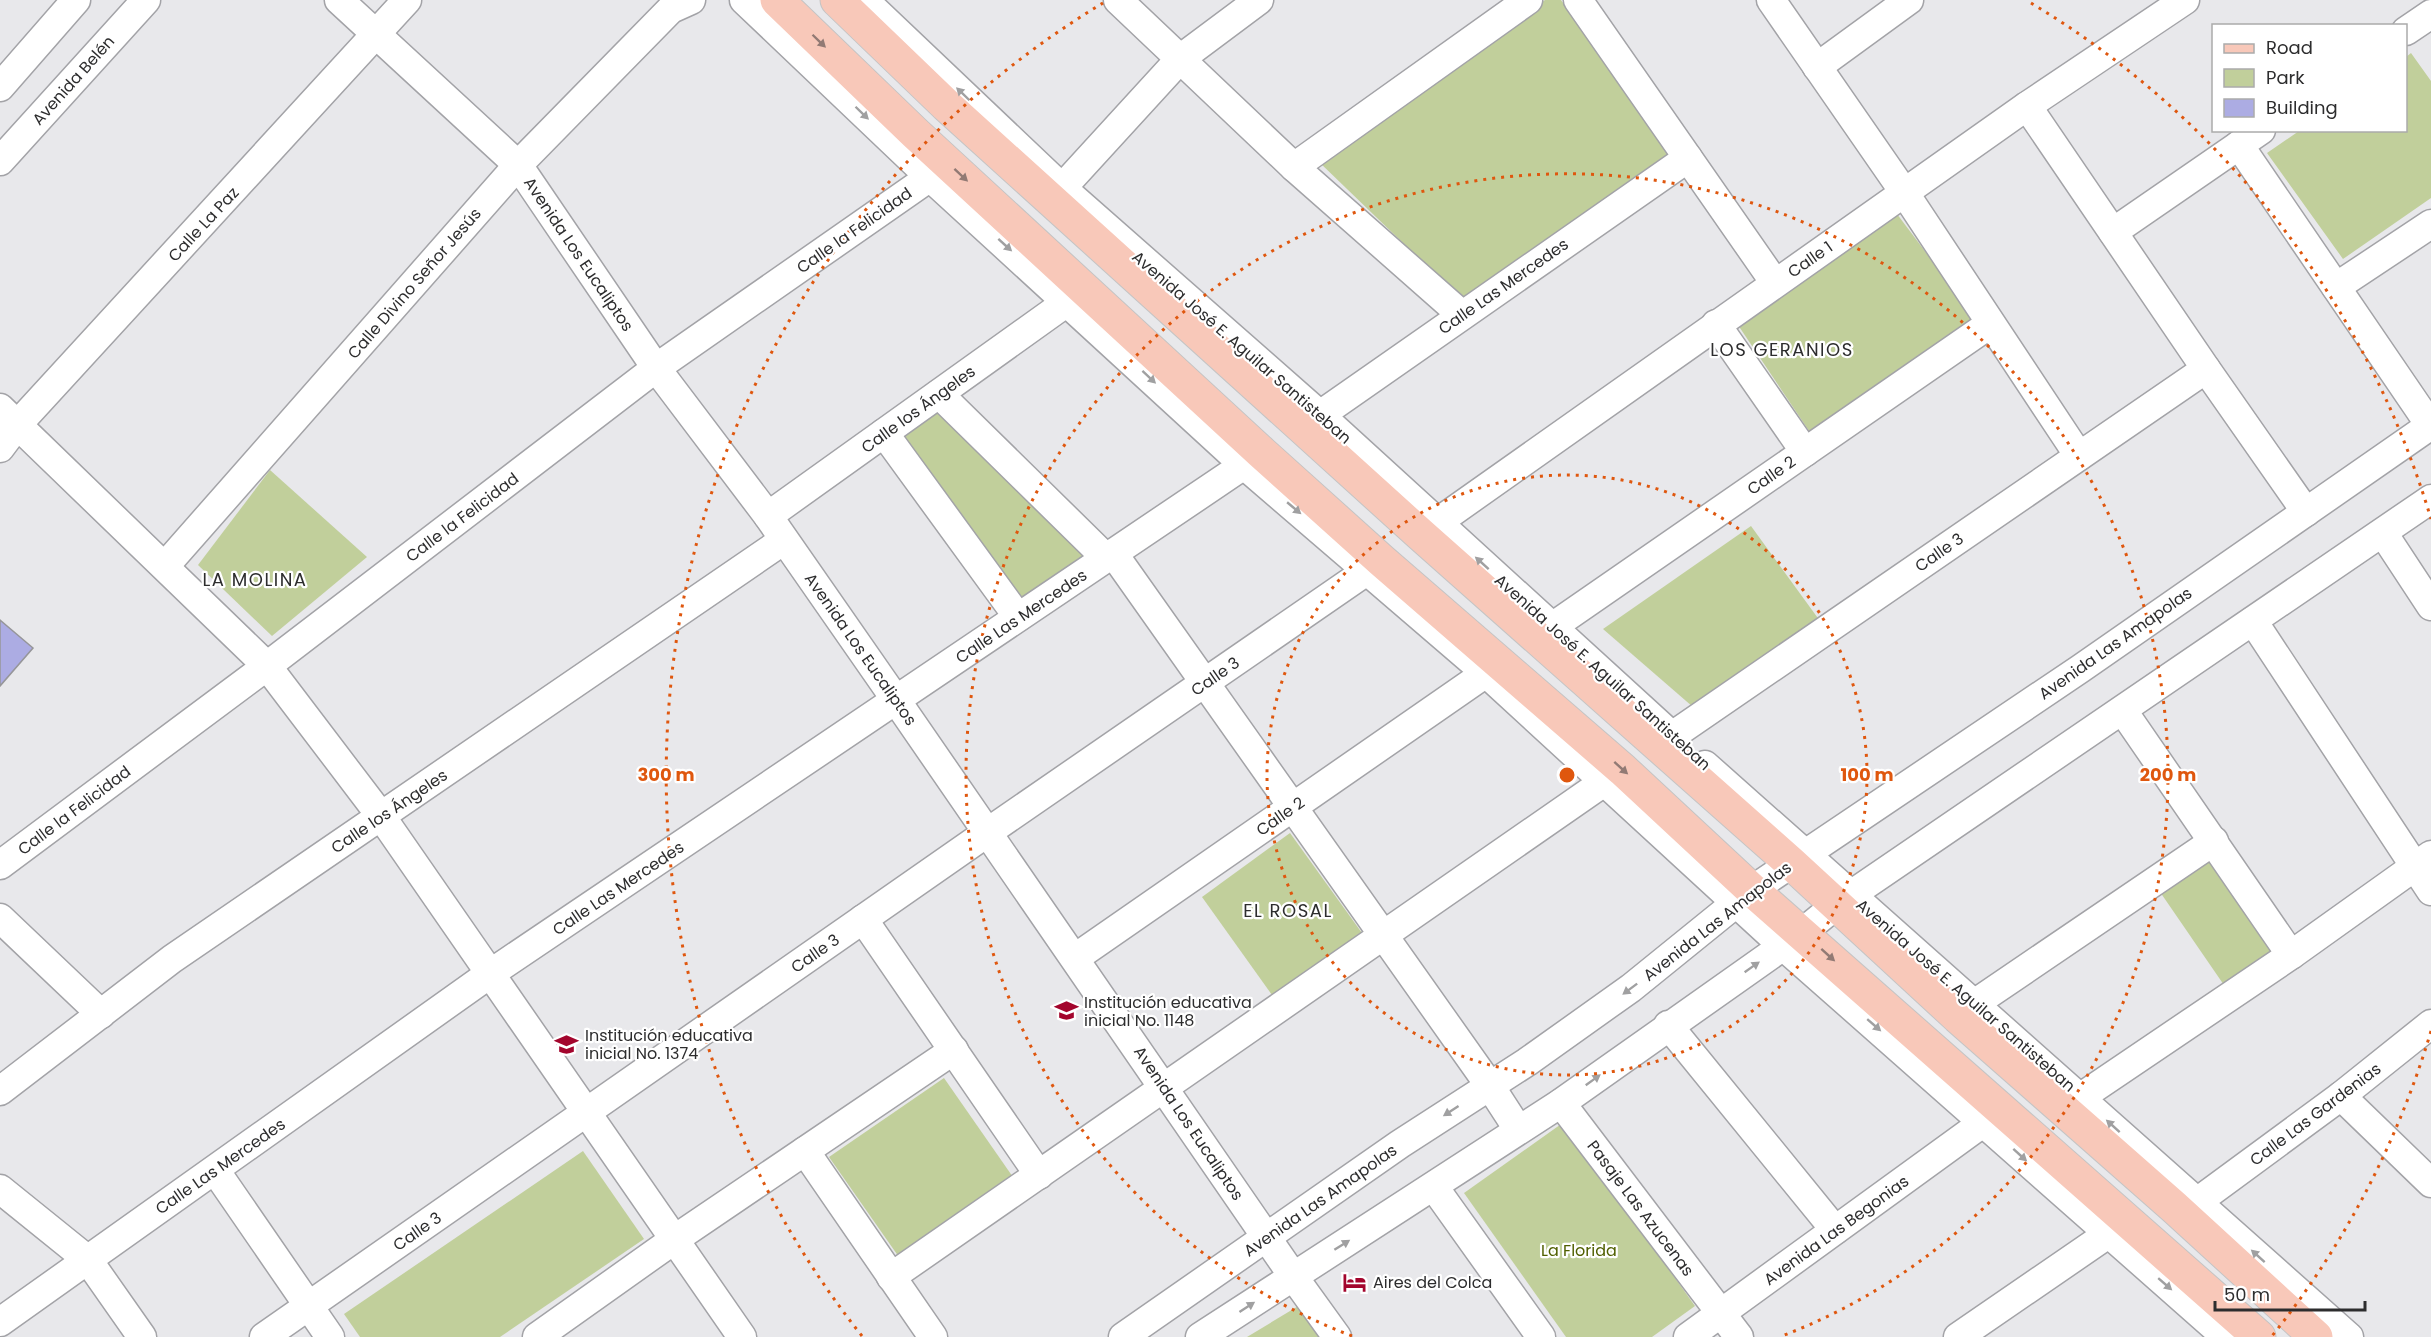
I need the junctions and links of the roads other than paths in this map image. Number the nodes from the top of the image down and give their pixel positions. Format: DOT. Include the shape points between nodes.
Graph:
graph roads {
  1 [pos="76,0"];
  2 [pos="146,0"];
  3 [pos="339,0"];
  4 [pos="407,0"];
  5 [pos="744,0"];
  6 [pos="777,0"];
  7 [pos="837,0"];
  8 [pos="864,0"];
  9 [pos="1118,0"];
  10 [pos="1259,0"];
  11 [pos="1528,0"];
  12 [pos="1578,0"];
  13 [pos="1771,0"];
  14 [pos="1910,0"];
  15 [pos="2185,0"];
  16 [pos="679,3"];
  17 [pos="2431,14"];
  18 [pos="2407,30"];
  19 [pos="377,35"];
  20 [pos="1180,59"];
  21 [pos="1817,66"];
  22 [pos="0,87"];
  23 [pos="2027,106"];
  24 [pos="2250,138"];
  25 [pos="1688,158"];
  26 [pos="0,160"];
  27 [pos="518,165"];
  28 [pos="1294,167"];
  29 [pos="930,177"];
  30 [pos="1062,188"];
  31 [pos="1904,192"];
  32 [pos="2431,224"];
  33 [pos="2113,232"];
  34 [pos="1774,283"];
  35 [pos="2336,287"];
  36 [pos="1067,302"];
  37 [pos="1461,315"];
  38 [pos="1716,324"];
  39 [pos="1990,324"];
  40 [pos="656,368"];
  41 [pos="2206,369"];
  42 [pos="939,394"];
  43 [pos="9,416"];
  44 [pos="1320,416"];
  45 [pos="2430,425"];
  46 [pos="884,433"];
  47 [pos="0,448"];
  48 [pos="1805,452"];
  49 [pos="2079,456"];
  50 [pos="1244,465"];
  51 [pos="2431,499"];
  52 [pos="2306,512"];
  53 [pos="768,516"];
  54 [pos="1438,522"];
  55 [pos="2383,533"];
  56 [pos="784,540"];
  57 [pos="1109,556"];
  58 [pos="165,566"];
  59 [pos="1368,570"];
  60 [pos="2431,606"];
  61 [pos="1018,618"];
  62 [pos="2253,621"];
  63 [pos="1552,627"];
  64 [pos="267,666"];
  65 [pos="1486,674"];
  66 [pos="1205,683"];
  67 [pos="896,700"];
  68 [pos="2123,711"];
  69 [pos="1672,736"];
  70 [pos="1604,782"];
  71 [pos="1293,807"];
  72 [pos="381,816"];
  73 [pos="988,832"];
  74 [pos="2214,842"];
  75 [pos="1798,858"];
  76 [pos="2423,861"];
  77 [pos="0,865"];
  78 [pos="2431,891"];
  79 [pos="1745,896"];
  80 [pos="1844,900"];
  81 [pos="0,918"];
  82 [pos="863,919"];
  83 [pos="1384,936"];
  84 [pos="1792,939"];
  85 [pos="2291,955"];
  86 [pos="1075,958"];
  87 [pos="491,973"];
  88 [pos="1974,1004"];
  89 [pos="101,1014"];
  90 [pos="2431,1024"];
  91 [pos="1668,1026"];
  92 [pos="954,1050"];
  93 [pos="1490,1086"];
  94 [pos="1165,1088"];
  95 [pos="0,1092"];
  96 [pos="2341,1096"];
  97 [pos="2081,1097"];
  98 [pos="1561,1103"];
  99 [pos="587,1112"];
  100 [pos="1984,1122"];
  101 [pos="1518,1130"];
  102 [pos="805,1151"];
  103 [pos="215,1170"];
  104 [pos="1039,1175"];
  105 [pos="2431,1182"];
  106 [pos="1434,1187"];
  107 [pos="0,1189"];
  108 [pos="2197,1202"];
  109 [pos="1835,1230"];
  110 [pos="2108,1234"];
  111 [pos="1267,1238"];
  112 [pos="675,1239"];
  113 [pos="88,1260"];
  114 [pos="1293,1276"];
  115 [pos="891,1277"];
  116 [pos="309,1306"];
  117 [pos="1721,1313"];
  118 [pos="0,1322"];
  119 [pos="142,1337"];
  120 [pos="264,1337"];
  121 [pos="330,1337"];
  122 [pos="537,1337"];
  123 [pos="742,1337"];
  124 [pos="933,1337"];
  125 [pos="1123,1337"];
  126 [pos="1200,1337"];
  127 [pos="1337,1337"];
  128 [pos="1541,1337"];
  129 [pos="1688,1337"];
  130 [pos="1739,1337"];
  131 [pos="1958,1337"];
  132 [pos="2226,1337"];
  133 [pos="2259,1337"];
  134 [pos="2316,1337"];
  135 [pos="2349,1337"];
  1 -- 22 [label="street"];
  2 -- 26 [label="street, Avenida Belén"];
  3 -- 19 [label="street, Avenida Los Eucaliptos"];
  4 -- 19 [label="street, Calle La Paz"];
  5 -- 29 [label="street, one-way"];
  6 -- 79 [label="main road, one-way" via="915,133 1262,453 1623,770"];
  7 -- 75 [label="main road, Avenida José E. Aguilar Santisteban" via="946,105 1588,684"];
  30 -- 8 [label="street, Avenida José E. Aguilar Santisteban, one-way"];
  9 -- 20 [label="street"];
  10 -- 20 [label="street"];
  11 -- 28 [label="street"];
  12 -- 25 [label="street"];
  13 -- 21 [label="street"];
  14 -- 21 [label="street"];
  15 -- 23 [label="street, Calle 1"];
  16 -- 27 [label="street, Calle Divino Señor Jesús"];
  17 -- 18 [label="street"];
  19 -- 27 [label="street, Avenida Los Eucaliptos"];
  19 -- 43 [label="street, Calle La Paz"];
  20 -- 28 [label="street"];
  20 -- 30 [label="street"];
  21 -- 31 [label="street"];
  23 -- 31 [label="street, Calle 1"];
  23 -- 33 [label="street"];
  24 -- 33 [label="street"];
  24 -- 35 [label="street"];
  25 -- 34 [label="street"];
  25 -- 37 [label="street, Calle Las Mercedes"];
  27 -- 40 [label="street, Avenida Los Eucaliptos"];
  27 -- 58 [label="street, Calle Divino Señor Jesús"];
  28 -- 37 [label="street"];
  29 -- 36 [label="street, one-way"];
  29 -- 40 [label="street, Calle la Felicidad"];
  30 -- 44 [label="street, Avenida José E. Aguilar Santisteban"];
  31 -- 34 [label="street, Calle 1"];
  31 -- 39 [label="street"];
  32 -- 35 [label="street"];
  33 -- 41 [label="street"];
  34 -- 38 [label="street, Calle 1"];
  35 -- 45 [label="street"];
  36 -- 42 [label="street, Calle los Ángeles"];
  36 -- 50 [label="street, one-way"];
  37 -- 44 [label="street, Calle Las Mercedes"];
  38 -- 48 [label="street"];
  38 -- 54 [label="street, Calle 1"];
  39 -- 48 [label="street, Calle 2"];
  39 -- 49 [label="street"];
  40 -- 53 [label="street, Avenida Los Eucaliptos"];
  40 -- 64 [label="street, Calle la Felicidad"];
  41 -- 49 [label="street, Calle 3"];
  41 -- 52 [label="street"];
  42 -- 46 [label="street, Calle los Ángeles"];
  42 -- 57 [label="street"];
  43 -- 47 [label="street, Calle La Paz"];
  43 -- 58 [label="street"];
  44 -- 54 [label="street, Avenida José E. Aguilar Santisteban"];
  45 -- 52 [label="street, Avenida Las Amapolas"];
  46 -- 53 [label="street, Calle los Ángeles"];
  46 -- 61 [label="street"];
  48 -- 63 [label="street, Calle 2"];
  49 -- 69 [label="street, Calle 3"];
  50 -- 57 [label="street, Calle Las Mercedes"];
  50 -- 59 [label="street, one-way"];
  51 -- 55 [label="street"];
  52 -- 75 [label="street, Avenida Las Amapolas"];
  53 -- 56 [label="street, Avenida Los Eucaliptos"];
  63 -- 54 [label="street, Avenida José E. Aguilar Santisteban, one-way"];
  55 -- 60 [label="street"];
  55 -- 62 [label="street"];
  56 -- 67 [label="street, Avenida Los Eucaliptos"];
  56 -- 72 [label="street, Calle los Ángeles"];
  57 -- 61 [label="street, Calle Las Mercedes"];
  57 -- 66 [label="street"];
  58 -- 64 [label="street"];
  59 -- 65 [label="street"];
  59 -- 66 [label="street, Calle 3"];
  61 -- 67 [label="street, Calle Las Mercedes"];
  62 -- 68 [label="street"];
  62 -- 76 [label="street"];
  63 -- 69 [label="street, Avenida José E. Aguilar Santisteban"];
  64 -- 72 [label="street"];
  64 -- 77 [label="street, Calle la Felicidad"];
  65 -- 70 [label="street"];
  65 -- 71 [label="street, Calle 2"];
  66 -- 71 [label="street"];
  66 -- 73 [label="street, Calle 3"];
  67 -- 73 [label="street, Avenida Los Eucaliptos"];
  67 -- 87 [label="street, Calle Las Mercedes"];
  68 -- 74 [label="street"];
  68 -- 80 [label="street"];
  69 -- 75 [label="street, Avenida José E. Aguilar Santisteban"];
  70 -- 79 [label="street"];
  70 -- 83 [label="street"];
  71 -- 83 [label="street"];
  71 -- 86 [label="street, Calle 2"];
  72 -- 87 [label="street"];
  72 -- 89 [label="street, Calle los Ángeles" via="172,959"];
  73 -- 82 [label="street, Calle 3"];
  73 -- 86 [label="street, Avenida Los Eucaliptos"];
  74 -- 85 [label="street"];
  74 -- 88 [label="street"];
  75 -- 79 [label="street, Avenida Las Amapolas"];
  75 -- 80 [label="main road, Avenida José E. Aguilar Santisteban"];
  76 -- 78 [label="street"];
  76 -- 85 [label="street"];
  79 -- 84 [label="main road"];
  79 -- 93 [label="street, Avenida Las Amapolas, one-way" via="1631,988"];
  80 -- 84 [label="street"];
  80 -- 88 [label="street, Avenida José E. Aguilar Santisteban"];
  80 -- 134 [label="main road, Avenida José E. Aguilar Santisteban"];
  81 -- 89 [label="street"];
  82 -- 92 [label="street"];
  82 -- 99 [label="street, Calle 3"];
  83 -- 93 [label="street"];
  83 -- 94 [label="street"];
  91 -- 84 [label="street, one-way"];
  84 -- 100 [label="street, one-way"];
  84 -- 133 [label="main road, one-way" via="2002,1112"];
  85 -- 97 [label="street"];
  86 -- 94 [label="street, Avenida Los Eucaliptos"];
  87 -- 99 [label="street"];
  87 -- 103 [label="street, Calle Las Mercedes"];
  88 -- 97 [label="street, Avenida José E. Aguilar Santisteban"];
  89 -- 95 [label="street, Calle los Ángeles"];
  90 -- 96 [label="street, Calle Las Gardenias"];
  98 -- 91 [label="street, one-way"];
  91 -- 109 [label="street"];
  92 -- 102 [label="street"];
  92 -- 104 [label="street"];
  93 -- 101 [label="street"];
  93 -- 111 [label="street, Avenida Las Amapolas, one-way"];
  94 -- 104 [label="street"];
  94 -- 111 [label="street, Avenida Los Eucaliptos"];
  96 -- 105 [label="street"];
  96 -- 108 [label="street, Calle Las Gardenias"];
  108 -- 97 [label="street, Avenida José E. Aguilar Santisteban, one-way"];
  98 -- 101 [label="street"];
  98 -- 117 [label="street, Pasaje Las Azucenas"];
  99 -- 112 [label="street"];
  99 -- 116 [label="street, Calle 3"];
  100 -- 109 [label="street, Avenida Las Begonias"];
  100 -- 110 [label="street, one-way"];
  101 -- 106 [label="street"];
  102 -- 112 [label="street"];
  102 -- 115 [label="street"];
  103 -- 113 [label="street, Calle Las Mercedes"];
  103 -- 116 [label="street"];
  104 -- 115 [label="street"];
  114 -- 106 [label="street, one-way"];
  106 -- 128 [label="street"];
  107 -- 113 [label="street"];
  135 -- 108 [label="street, Avenida José E. Aguilar Santisteban, one-way"];
  109 -- 117 [label="street, Avenida Las Begonias"];
  110 -- 131 [label="street"];
  110 -- 132 [label="street, one-way"];
  111 -- 114 [label="street, Avenida Los Eucaliptos"];
  111 -- 125 [label="street, Avenida Las Amapolas"];
  112 -- 122 [label="street"];
  112 -- 123 [label="street"];
  113 -- 118 [label="street, Calle Las Mercedes"];
  113 -- 119 [label="street"];
  126 -- 114 [label="street, one-way"];
  114 -- 127 [label="street, Avenida Los Eucaliptos"];
  115 -- 124 [label="street"];
  116 -- 120 [label="street, Calle 3"];
  116 -- 121 [label="street"];
  117 -- 129 [label="street, Avenida Las Begonias"];
  117 -- 130 [label="street, Pasaje Las Azucenas"];
}
